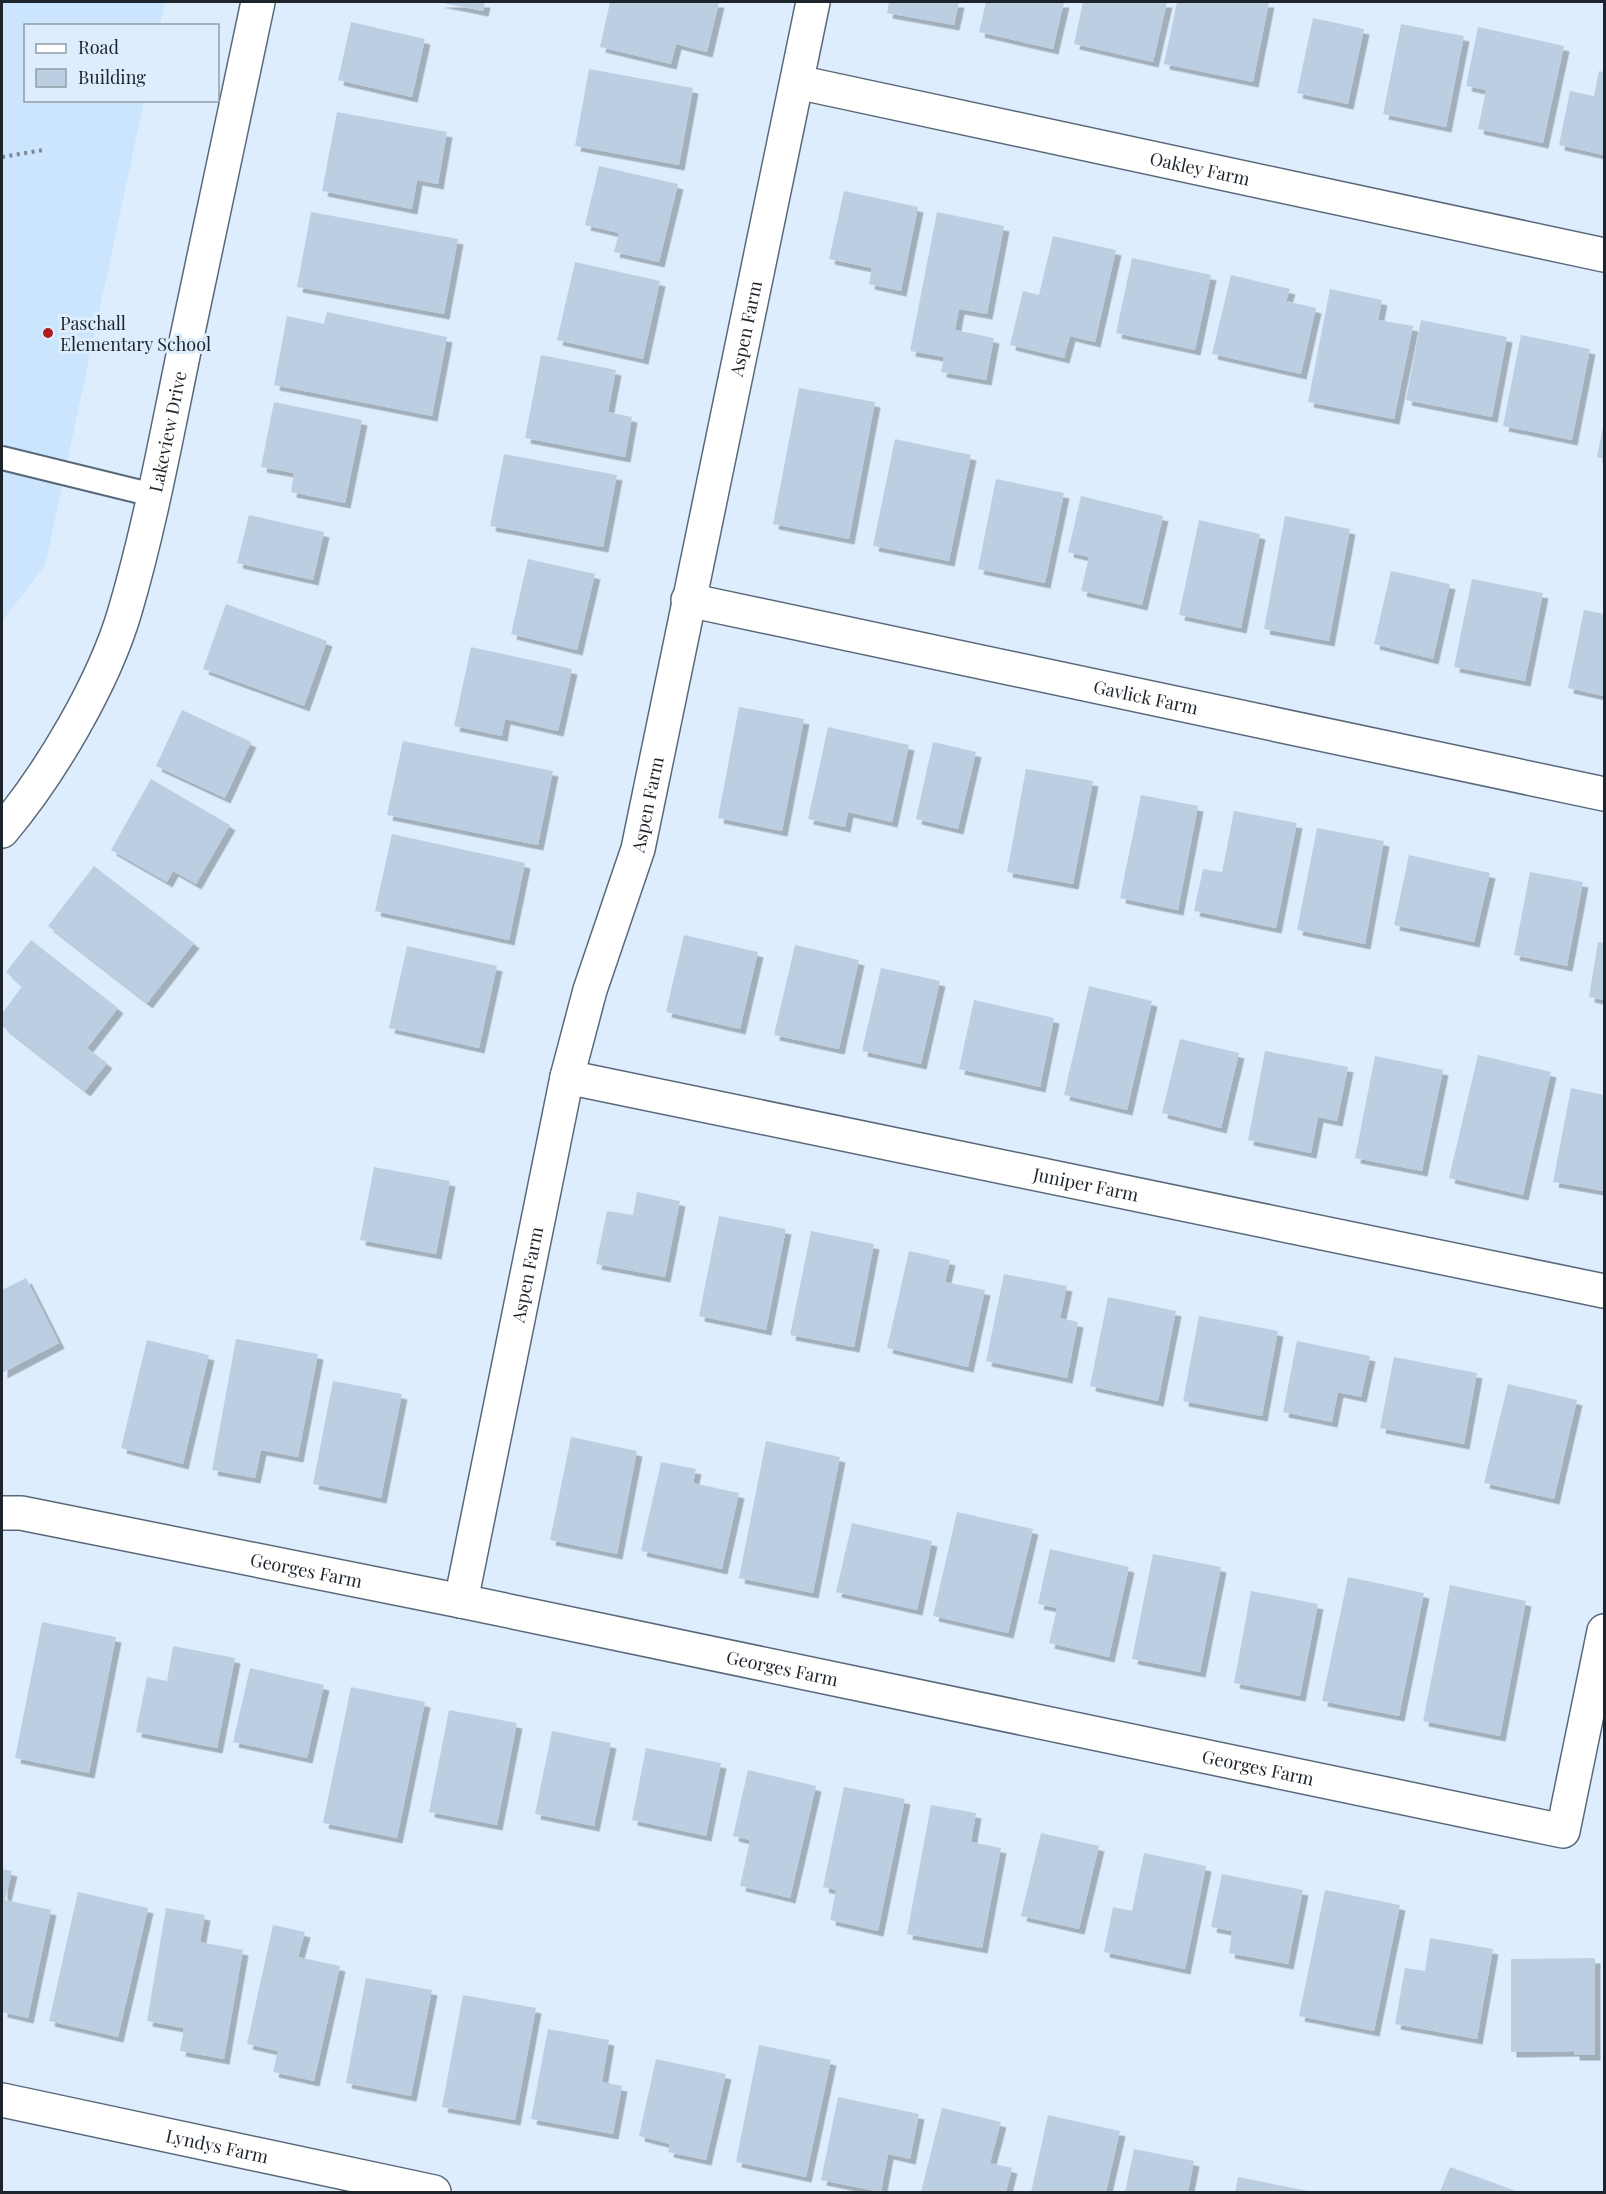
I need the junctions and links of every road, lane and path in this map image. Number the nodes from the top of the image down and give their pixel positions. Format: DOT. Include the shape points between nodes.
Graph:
graph roads {
  1 [pos="258,2"];
  2 [pos="813,2"];
  3 [pos="797,82"];
  4 [pos="44,150"];
  5 [pos="2,157"];
  6 [pos="1605,255"];
  7 [pos="2,458"];
  8 [pos="153,495"];
  9 [pos="688,600"];
  10 [pos="1605,794"];
  11 [pos="2,831"];
  12 [pos="567,1077"];
  13 [pos="1605,1291"];
  14 [pos="2,1513"];
  15 [pos="461,1601"];
  16 [pos="1605,1631"];
  17 [pos="2,2100"];
  18 [pos="393,2188"];
  19 [pos="434,2193"];
  1 -- 8 [label="street, Lakeview Drive"];
  2 -- 3 [label="street, Aspen Farm"];
  3 -- 6 [label="street, Oakley Farm"];
  3 -- 9 [label="street, Aspen Farm"];
  4 -- 5 [label="path"];
  7 -- 8 [label="lane"];
  8 -- 11 [label="street, Lakeview Drive" via="125,612 105,666 62,744"];
  9 -- 10 [label="street, Gavlick Farm"];
  9 -- 12 [label="street, Aspen Farm" via="638,849 590,990"];
  12 -- 13 [label="street, Juniper Farm"];
  12 -- 15 [label="street, Aspen Farm"];
  14 -- 15 [label="street, Georges Farm" via="21,1513"];
  15 -- 16 [label="street, Georges Farm" via="1563,1831"];
  17 -- 18 [label="street, Lyndys Farm"];
  18 -- 19 [label="street, Lyndys Farm"];
}
